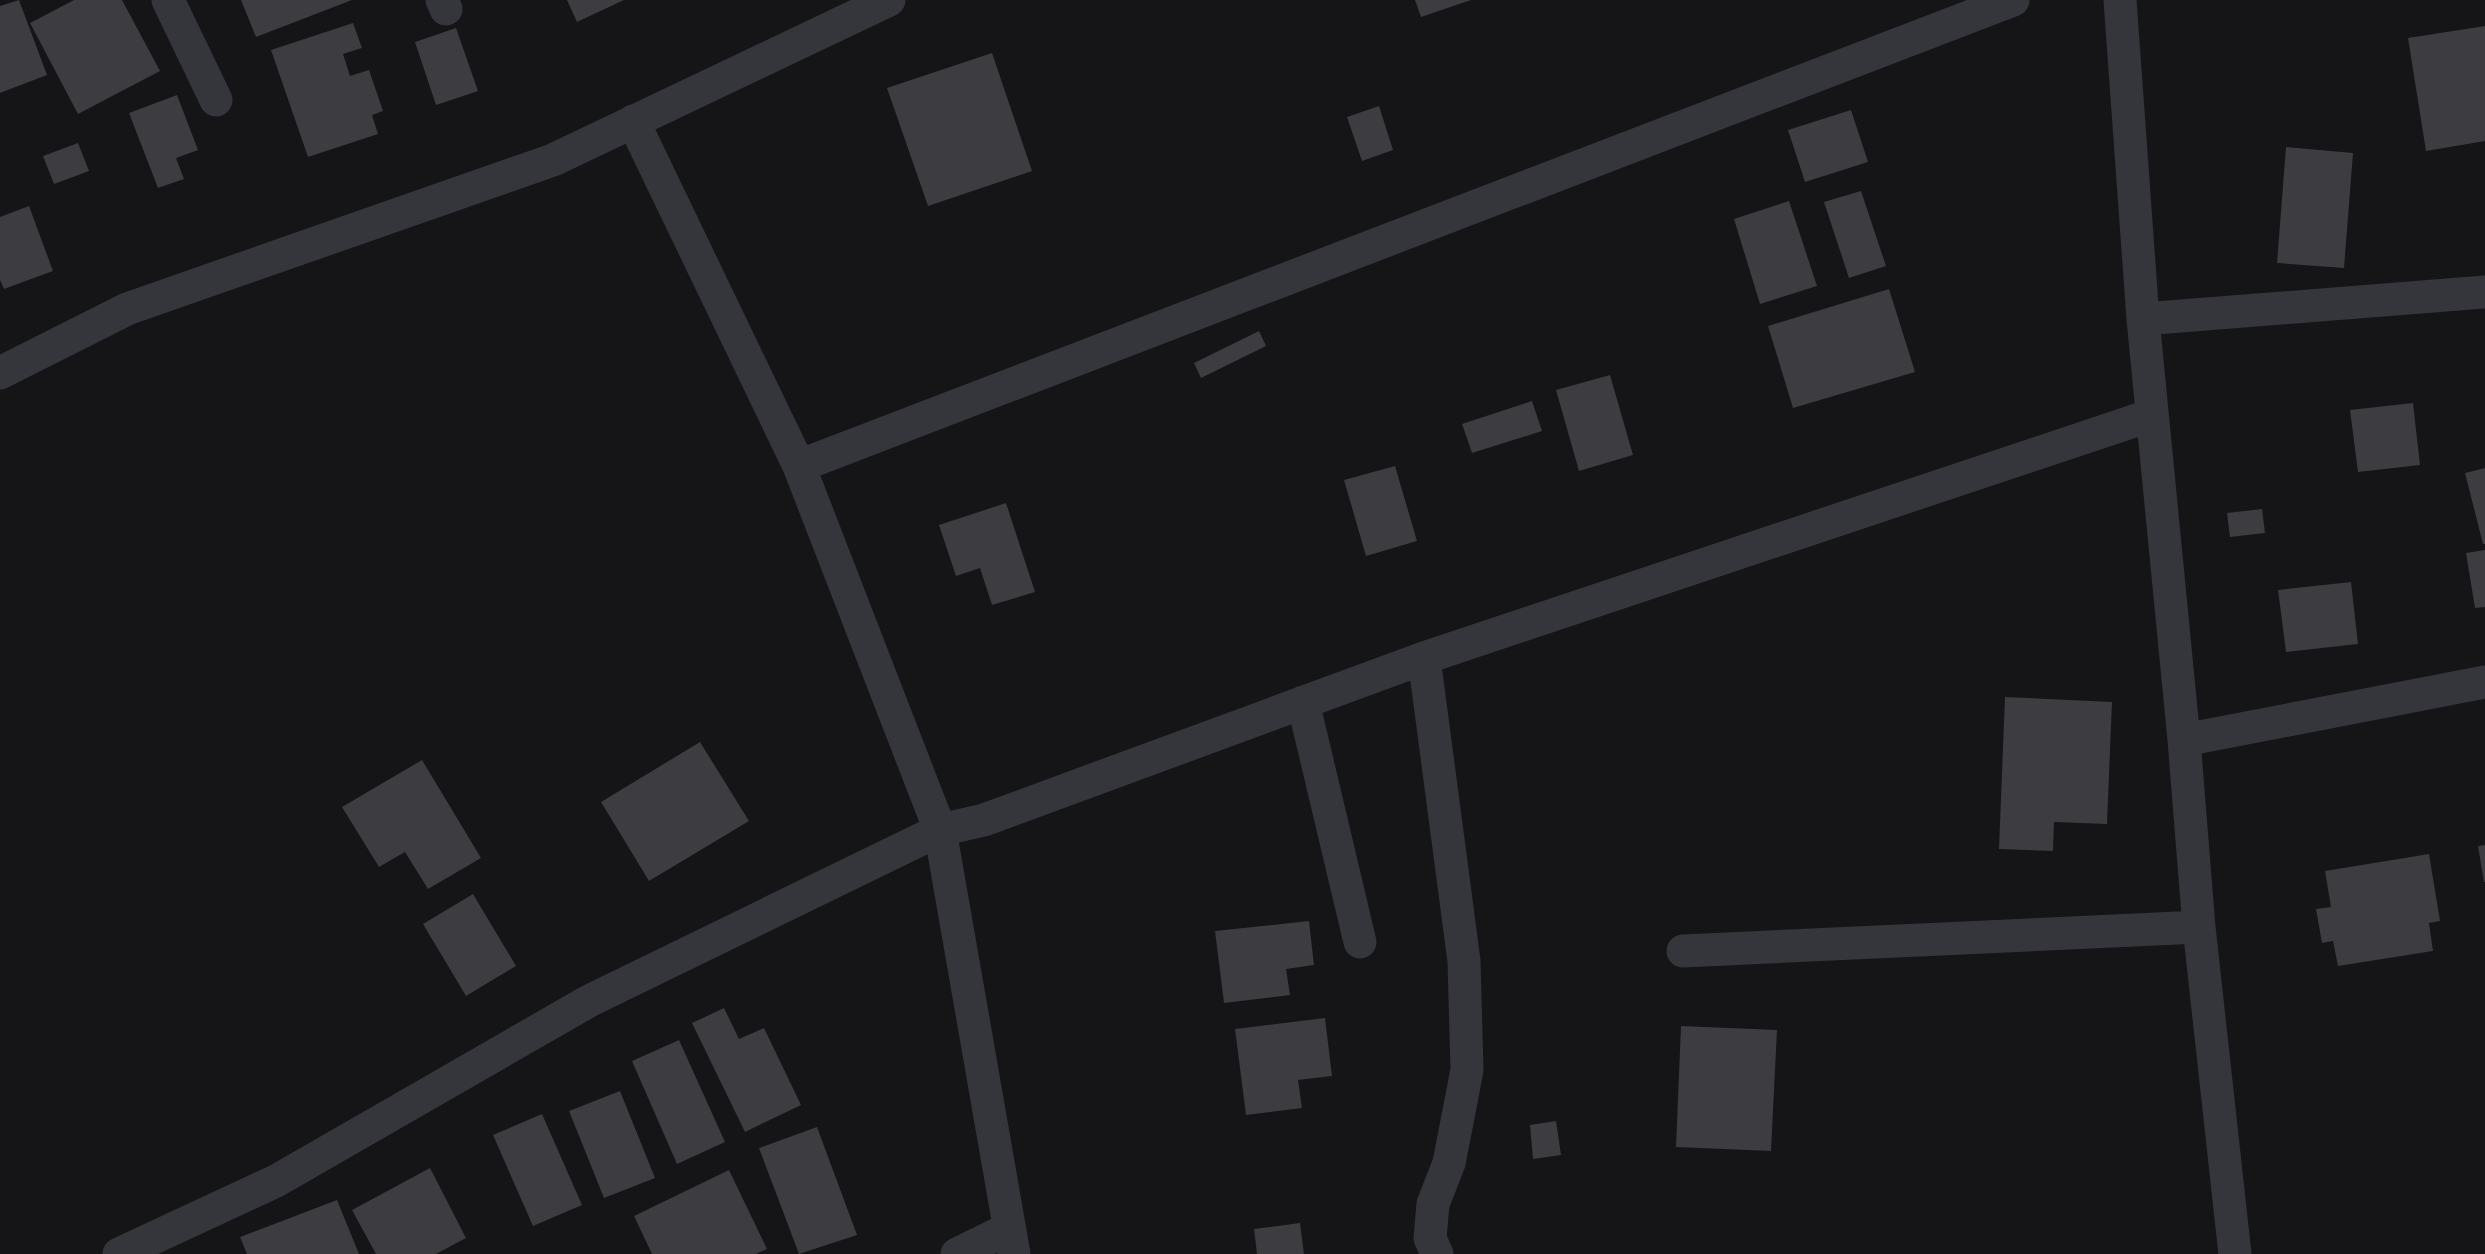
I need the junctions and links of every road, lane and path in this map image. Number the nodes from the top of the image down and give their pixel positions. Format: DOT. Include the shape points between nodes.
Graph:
graph roads {
  1 [pos="168,0"];
  2 [pos="889,0"];
  3 [pos="2013,0"];
  4 [pos="2120,0"];
  5 [pos="216,100"];
  6 [pos="633,121"];
  7 [pos="2485,292"];
  8 [pos="2143,319"];
  9 [pos="2,369"];
  10 [pos="2152,416"];
  11 [pos="799,466"];
  12 [pos="1424,658"];
  13 [pos="2485,682"];
  14 [pos="1303,702"];
  15 [pos="2184,740"];
  16 [pos="940,830"];
  17 [pos="2199,927"];
  18 [pos="1360,942"];
  19 [pos="1683,951"];
  20 [pos="1011,1242"];
  21 [pos="119,1254"];
  22 [pos="957,1254"];
  23 [pos="1437,1254"];
  24 [pos="2235,1254"];
  1 -- 5 [label="street"];
  2 -- 6 [label="street"];
  3 -- 11 [label="street"];
  4 -- 8 [label="street"];
  6 -- 9 [label="street" via="553,160 126,309"];
  6 -- 11 [label="street"];
  7 -- 8 [label="street"];
  8 -- 10 [label="street"];
  10 -- 12 [label="street"];
  10 -- 15 [label="street"];
  11 -- 16 [label="street"];
  12 -- 14 [label="street"];
  12 -- 23 [label="street" via="1464,961 1467,1070 1449,1163 1433,1204 1430,1238"];
  13 -- 15 [label="street"];
  14 -- 16 [label="street" via="984,820"];
  14 -- 18 [label="street"];
  15 -- 17 [label="street"];
  16 -- 20 [label="street"];
  16 -- 21 [label="street" via="589,1001 276,1181"];
  17 -- 19 [label="street"];
  17 -- 24 [label="street"];
  20 -- 22 [label="street"];
}
